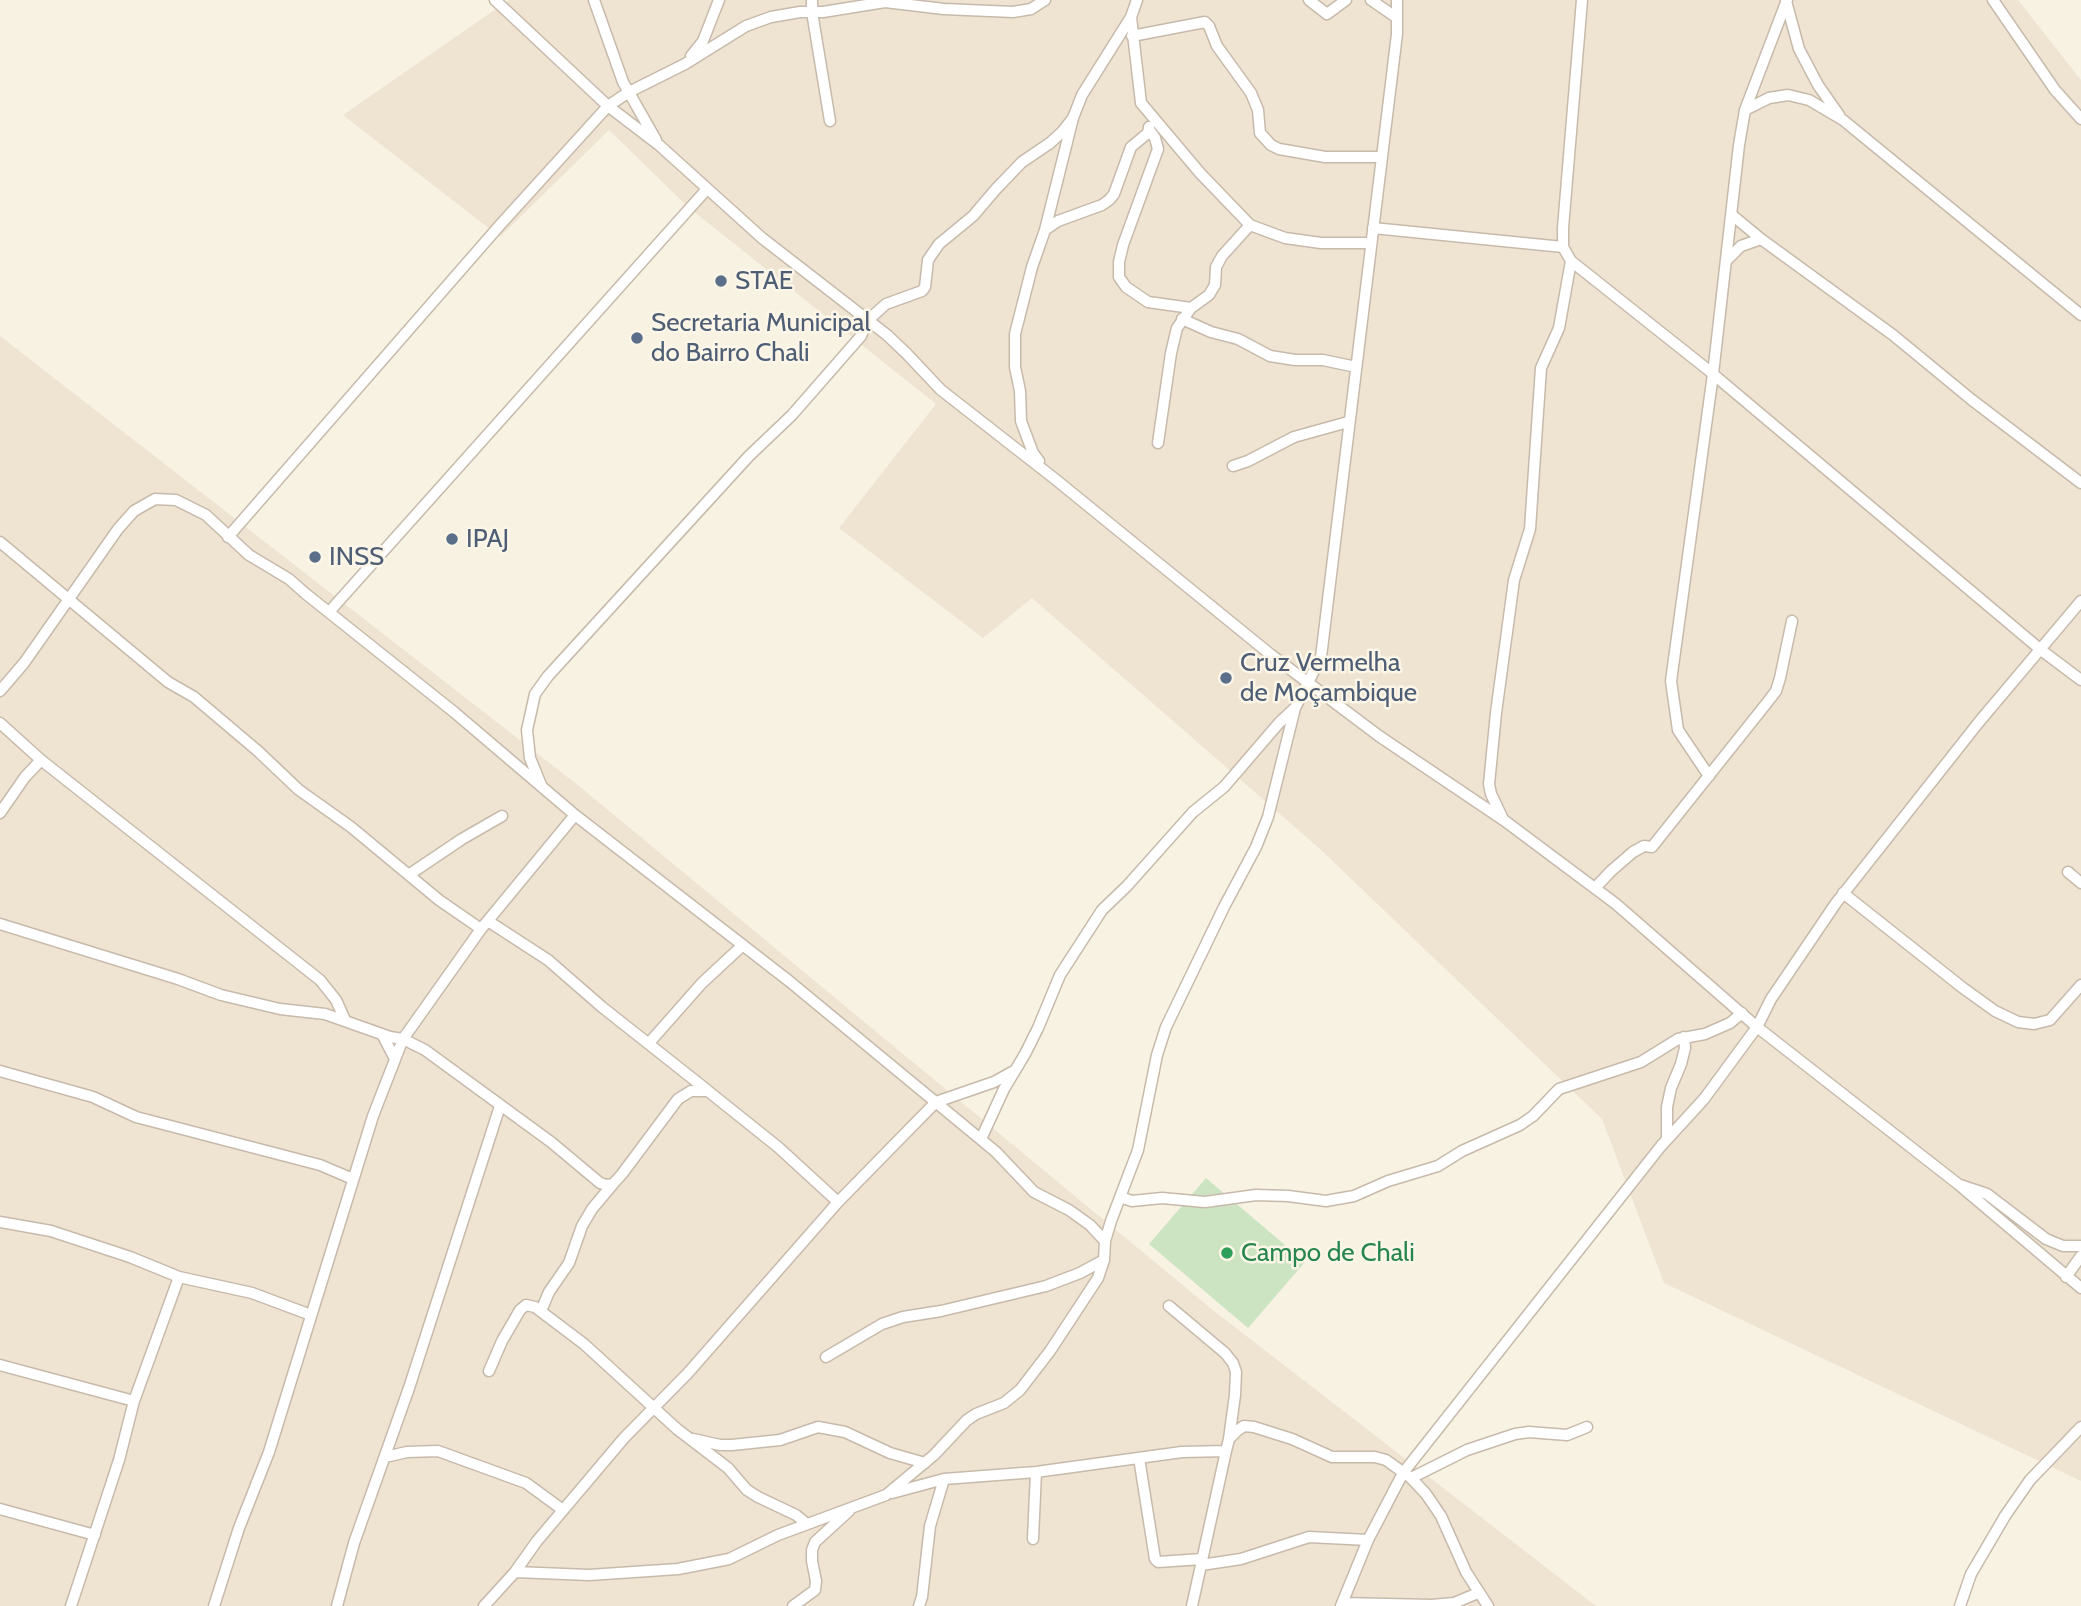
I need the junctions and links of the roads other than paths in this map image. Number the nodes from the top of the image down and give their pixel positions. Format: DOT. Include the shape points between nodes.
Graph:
graph roads {
  1 [pos="495,0"];
  2 [pos="594,0"];
  3 [pos="719,0"];
  4 [pos="813,0"];
  5 [pos="1045,0"];
  6 [pos="1137,0"];
  7 [pos="1310,0"];
  8 [pos="1346,0"];
  9 [pos="1371,0"];
  10 [pos="1397,0"];
  11 [pos="1582,0"];
  12 [pos="1993,0"];
  13 [pos="1786,1"];
  14 [pos="811,12"];
  15 [pos="1131,17"];
  16 [pos="1397,18"];
  17 [pos="1132,36"];
  18 [pos="685,64"];
  19 [pos="629,92"];
  20 [pos="608,106"];
  21 [pos="1745,110"];
  22 [pos="1146,111"];
  23 [pos="1073,118"];
  24 [pos="2081,119"];
  25 [pos="1843,120"];
  26 [pos="830,121"];
  27 [pos="1150,131"];
  28 [pos="659,145"];
  29 [pos="1382,157"];
  30 [pos="707,189"];
  31 [pos="1732,215"];
  32 [pos="1250,225"];
  33 [pos="1373,228"];
  34 [pos="1045,230"];
  35 [pos="1761,239"];
  36 [pos="1371,243"];
  37 [pos="1563,247"];
  38 [pos="1571,261"];
  39 [pos="1727,261"];
  40 [pos="1191,308"];
  41 [pos="2081,315"];
  42 [pos="1182,319"];
  43 [pos="867,321"];
  44 [pos="1356,367"];
  45 [pos="1713,374"];
  46 [pos="1349,422"];
  47 [pos="1158,443"];
  48 [pos="1233,466"];
  49 [pos="1047,473"];
  50 [pos="2081,483"];
  51 [pos="228,537"];
  52 [pos="0,542"];
  53 [pos="70,600"];
  54 [pos="2081,601"];
  55 [pos="329,612"];
  56 [pos="1792,621"];
  57 [pos="2041,650"];
  58 [pos="2081,680"];
  59 [pos="1308,682"];
  60 [pos="0,691"];
  61 [pos="1295,708"];
  62 [pos="0,723"];
  63 [pos="41,760"];
  64 [pos="1709,776"];
  65 [pos="541,786"];
  66 [pos="0,813"];
  67 [pos="575,815"];
  68 [pos="502,816"];
  69 [pos="1505,821"];
  70 [pos="2068,872"];
  71 [pos="410,874"];
  72 [pos="2081,883"];
  73 [pos="1595,888"];
  74 [pos="1843,893"];
  75 [pos="0,924"];
  76 [pos="485,925"];
  77 [pos="743,944"];
  78 [pos="2081,985"];
  79 [pos="1742,1013"];
  80 [pos="345,1020"];
  81 [pos="1756,1027"];
  82 [pos="382,1034"];
  83 [pos="1684,1037"];
  84 [pos="403,1039"];
  85 [pos="649,1043"];
  86 [pos="395,1059"];
  87 [pos="0,1070"];
  88 [pos="1015,1070"];
  89 [pos="708,1091"];
  90 [pos="936,1102"];
  91 [pos="500,1106"];
  92 [pos="981,1139"];
  93 [pos="1667,1139"];
  94 [pos="354,1179"];
  95 [pos="613,1184"];
  96 [pos="1958,1184"];
  97 [pos="1120,1197"];
  98 [pos="838,1202"];
  99 [pos="0,1222"];
  100 [pos="1105,1241"];
  101 [pos="2081,1246"];
  102 [pos="2081,1256"];
  103 [pos="1104,1261"];
  104 [pos="2066,1277"];
  105 [pos="179,1278"];
  106 [pos="2081,1288"];
  107 [pos="1169,1306"];
  108 [pos="541,1311"];
  109 [pos="311,1315"];
  110 [pos="826,1357"];
  111 [pos="0,1365"];
  112 [pos="489,1371"];
  113 [pos="134,1401"];
  114 [pos="654,1406"];
  115 [pos="1587,1427"];
  116 [pos="2081,1427"];
  117 [pos="391,1437"];
  118 [pos="690,1439"];
  119 [pos="1229,1439"];
  120 [pos="1227,1451"];
  121 [pos="407,1452"];
  122 [pos="385,1457"];
  123 [pos="1139,1458"];
  124 [pos="925,1463"];
  125 [pos="1036,1472"];
  126 [pos="1407,1475"];
  127 [pos="944,1479"];
  128 [pos="886,1495"];
  129 [pos="0,1509"];
  130 [pos="851,1509"];
  131 [pos="563,1510"];
  132 [pos="807,1524"];
  133 [pos="95,1535"];
  134 [pos="1033,1539"];
  135 [pos="1368,1540"];
  136 [pos="1201,1562"];
  137 [pos="515,1572"];
  138 [pos="1478,1593"];
  139 [pos="1341,1605"];
  140 [pos="71,1606"];
  141 [pos="214,1606"];
  142 [pos="337,1606"];
  143 [pos="484,1606"];
  144 [pos="793,1606"];
  145 [pos="919,1606"];
  146 [pos="1192,1606"];
  147 [pos="1488,1606"];
  148 [pos="1960,1606"];
  1 -- 20 [label="street"];
  2 -- 19 [label="street"];
  3 -- 18 [label="street" via="703,41"];
  4 -- 14 [label="street"];
  5 -- 14 [label="street" via="1031,9 1013,12 885,2"];
  6 -- 15 [label="street"];
  7 -- 8 [label="street" via="1327,14"];
  9 -- 16 [label="street"];
  10 -- 16 [label="street"];
  11 -- 37 [label="street"];
  12 -- 24 [label="street" via="2055,90"];
  13 -- 21 [label="street"];
  13 -- 25 [label="street" via="1799,49"];
  14 -- 18 [label="street" via="771,17 746,26"];
  14 -- 26 [label="street"];
  15 -- 17 [label="street"];
  15 -- 23 [label="street" via="1082,95"];
  16 -- 29 [label="street"];
  17 -- 22 [label="street" via="1139,94"];
  17 -- 29 [label="street" via="1205,22 1251,93 1261,133 1271,145 1325,157"];
  18 -- 19 [label="street"];
  19 -- 20 [label="street"];
  19 -- 28 [label="street"];
  20 -- 28 [label="street"];
  20 -- 51 [label="street"];
  21 -- 25 [label="street" via="1788,95 1809,100"];
  21 -- 31 [label="street"];
  22 -- 27 [label="street"];
  22 -- 32 [label="street"];
  23 -- 34 [label="street"];
  23 -- 43 [label="street" via="939,244 929,260 922,292 886,304"];
  25 -- 41 [label="street"];
  27 -- 34 [label="street" via="1131,147 1109,200"];
  27 -- 40 [label="street" via="1158,149 1124,245 1119,277 1148,302"];
  28 -- 30 [label="street"];
  29 -- 33 [label="street"];
  30 -- 43 [label="street"];
  30 -- 55 [label="street"];
  31 -- 35 [label="street"];
  31 -- 39 [label="street"];
  32 -- 36 [label="street" via="1285,238"];
  32 -- 40 [label="street" via="1222,256 1209,295"];
  33 -- 36 [label="street"];
  33 -- 37 [label="street"];
  34 -- 49 [label="street" via="1014,348 1021,421 1033,453"];
  35 -- 39 [label="street" via="1741,246"];
  35 -- 50 [label="street" via="1893,335"];
  36 -- 44 [label="street"];
  37 -- 38 [label="street"];
  38 -- 45 [label="street"];
  38 -- 69 [label="street" via="1559,328 1541,368 1530,529 1514,580 1496,713 1489,784"];
  39 -- 45 [label="street"];
  40 -- 42 [label="street"];
  42 -- 44 [label="street" via="1270,356"];
  42 -- 47 [label="street" via="1171,353"];
  43 -- 49 [label="street" via="941,390"];
  43 -- 65 [label="street" via="861,336 792,415 582,637 535,694 527,744"];
  44 -- 46 [label="street"];
  45 -- 57 [label="street"];
  45 -- 64 [label="street" via="1671,681 1678,730"];
  46 -- 48 [label="street" via="1294,438"];
  46 -- 59 [label="street" via="1322,654"];
  49 -- 59 [label="street"];
  51 -- 53 [label="street" via="218,524 188,505 155,499 134,511 118,529"];
  51 -- 55 [label="street"];
  52 -- 53 [label="street"];
  53 -- 60 [label="street"];
  53 -- 71 [label="street" via="168,682 194,697 299,790"];
  54 -- 57 [label="street"];
  55 -- 65 [label="street"];
  56 -- 64 [label="street" via="1776,691"];
  57 -- 58 [label="street"];
  57 -- 74 [label="street"];
  59 -- 61 [label="street"];
  59 -- 69 [label="street"];
  61 -- 88 [label="street" via="1224,787 1193,812 1101,910 1069,956"];
  61 -- 97 [label="street" via="1256,847 1166,1027 1138,1150"];
  62 -- 63 [label="street"];
  63 -- 66 [label="street"];
  63 -- 80 [label="street" via="320,979"];
  64 -- 73 [label="street" via="1652,847 1633,852"];
  65 -- 67 [label="street"];
  67 -- 76 [label="street"];
  67 -- 77 [label="street"];
  68 -- 71 [label="street"];
  69 -- 73 [label="street"];
  70 -- 72 [label="street"];
  71 -- 76 [label="street" via="439,900"];
  73 -- 79 [label="street"];
  74 -- 78 [label="street" via="1963,988 2018,1022 2050,1020"];
  74 -- 81 [label="street"];
  75 -- 80 [label="street" via="222,995"];
  76 -- 84 [label="street"];
  76 -- 85 [label="street" via="548,960"];
  77 -- 85 [label="street"];
  77 -- 90 [label="street"];
  79 -- 81 [label="street"];
  79 -- 83 [label="street" via="1705,1034"];
  80 -- 82 [label="street"];
  81 -- 93 [label="street" via="1704,1099"];
  81 -- 96 [label="street"];
  82 -- 84 [label="street"];
  82 -- 86 [label="street"];
  83 -- 93 [label="street" via="1681,1065 1667,1107"];
  83 -- 97 [label="street" via="1641,1062 1559,1089 1520,1125 1438,1166 1354,1196 1326,1201 1256,1195 1205,1202"];
  84 -- 86 [label="street"];
  84 -- 91 [label="street"];
  85 -- 89 [label="street"];
  86 -- 94 [label="street"];
  87 -- 94 [label="street" via="93,1097 136,1117 320,1165"];
  88 -- 90 [label="street"];
  88 -- 92 [label="street"];
  89 -- 95 [label="street" via="691,1091 678,1099"];
  89 -- 98 [label="street"];
  90 -- 92 [label="street"];
  90 -- 98 [label="street"];
  91 -- 95 [label="street" via="600,1183"];
  91 -- 117 [label="street"];
  92 -- 100 [label="street" via="1034,1192 1069,1210"];
  93 -- 126 [label="street"];
  94 -- 109 [label="street"];
  95 -- 108 [label="street" via="582,1226 569,1263"];
  96 -- 101 [label="street" via="1993,1198 2046,1239 2063,1246"];
  96 -- 104 [label="street"];
  97 -- 100 [label="street"];
  98 -- 114 [label="street" via="688,1374"];
  99 -- 105 [label="street" via="51,1231"];
  100 -- 103 [label="street"];
  102 -- 104 [label="street"];
  103 -- 110 [label="street" via="1046,1286 881,1324"];
  103 -- 124 [label="street" via="1074,1317 1020,1390 967,1420"];
  104 -- 106 [label="street"];
  105 -- 109 [label="street" via="252,1293"];
  105 -- 113 [label="street"];
  107 -- 119 [label="street" via="1233,1363 1236,1395"];
  108 -- 112 [label="street" via="526,1305 520,1310"];
  108 -- 114 [label="street"];
  109 -- 141 [label="street"];
  111 -- 113 [label="street"];
  113 -- 133 [label="street"];
  114 -- 118 [label="street"];
  114 -- 131 [label="street"];
  115 -- 126 [label="street" via="1567,1435 1515,1434"];
  116 -- 148 [label="street" via="2030,1480 1971,1574"];
  117 -- 121 [label="street"];
  117 -- 122 [label="street"];
  118 -- 124 [label="street" via="732,1445 780,1440 818,1427 845,1432"];
  118 -- 132 [label="street" via="728,1468 747,1490"];
  119 -- 120 [label="street"];
  119 -- 126 [label="street" via="1244,1426 1254,1427 1332,1457 1386,1460"];
  120 -- 123 [label="street"];
  120 -- 136 [label="street"];
  121 -- 122 [label="street"];
  121 -- 131 [label="street" via="438,1451 526,1483"];
  122 -- 142 [label="street"];
  123 -- 125 [label="street"];
  123 -- 136 [label="street" via="1155,1559"];
  124 -- 128 [label="street"];
  125 -- 127 [label="street"];
  125 -- 134 [label="street"];
  126 -- 135 [label="street"];
  126 -- 138 [label="street" via="1441,1516"];
  127 -- 128 [label="street"];
  127 -- 145 [label="street" via="930,1526"];
  128 -- 130 [label="street"];
  129 -- 133 [label="street"];
  130 -- 132 [label="street"];
  130 -- 144 [label="street" via="815,1542 815,1590"];
  131 -- 137 [label="street"];
  132 -- 137 [label="street" via="729,1559 678,1569 589,1575"];
  133 -- 140 [label="street"];
  135 -- 136 [label="street" via="1309,1537 1241,1559"];
  135 -- 139 [label="street"];
  136 -- 146 [label="street"];
  137 -- 143 [label="street"];
  138 -- 139 [label="street" via="1454,1603 1432,1605"];
  138 -- 147 [label="street"];
}
